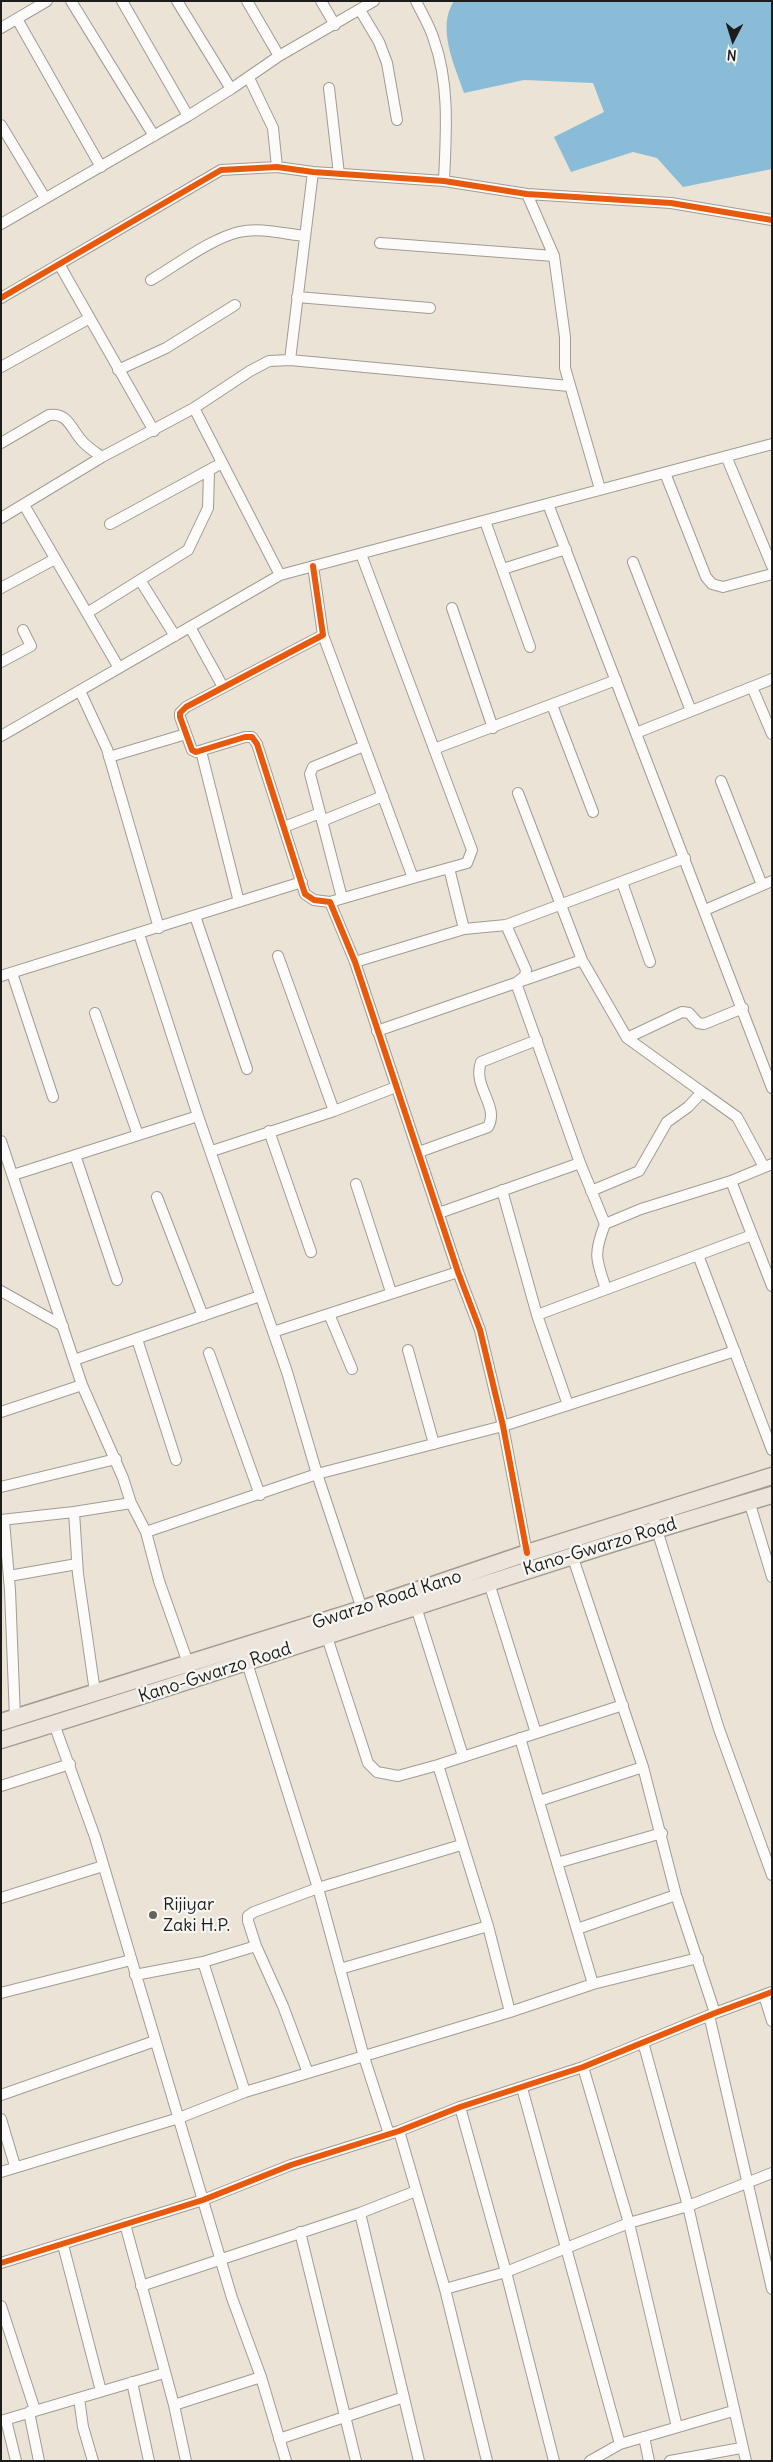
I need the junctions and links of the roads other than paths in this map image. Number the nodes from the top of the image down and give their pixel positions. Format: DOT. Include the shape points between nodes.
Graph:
graph roads {
  1 [pos="47,1"];
  2 [pos="71,1"];
  3 [pos="122,1"];
  4 [pos="177,1"];
  5 [pos="247,1"];
  6 [pos="321,1"];
  7 [pos="374,1"];
  8 [pos="416,1"];
  9 [pos="360,10"];
  10 [pos="17,19"];
  11 [pos="335,25"];
  12 [pos="1,28"];
  13 [pos="279,56"];
  14 [pos="249,78"];
  15 [pos="329,88"];
  16 [pos="231,89"];
  17 [pos="188,116"];
  18 [pos="396,120"];
  19 [pos="1,125"];
  20 [pos="154,136"];
  21 [pos="101,167"];
  22 [pos="277,167"];
  23 [pos="312,172"];
  24 [pos="339,174"];
  25 [pos="444,181"];
  26 [pos="528,194"];
  27 [pos="45,198"];
  28 [pos="772,220"];
  29 [pos="1,224"];
  30 [pos="305,236"];
  31 [pos="380,243"];
  32 [pos="554,256"];
  33 [pos="59,264"];
  34 [pos="151,280"];
  35 [pos="297,297"];
  36 [pos="1,298"];
  37 [pos="235,305"];
  38 [pos="430,308"];
  39 [pos="88,320"];
  40 [pos="290,360"];
  41 [pos="1,367"];
  42 [pos="118,370"];
  43 [pos="569,386"];
  44 [pos="194,408"];
  45 [pos="154,432"];
  46 [pos="1,443"];
  47 [pos="772,444"];
  48 [pos="726,456"];
  49 [pos="102,457"];
  50 [pos="222,463"];
  51 [pos="209,472"];
  52 [pos="665,473"];
  53 [pos="600,490"];
  54 [pos="548,504"];
  55 [pos="24,506"];
  56 [pos="1,518"];
  57 [pos="485,521"];
  58 [pos="110,524"];
  59 [pos="566,549"];
  60 [pos="361,554"];
  61 [pos="55,559"];
  62 [pos="633,562"];
  63 [pos="313,566"];
  64 [pos="772,566"];
  65 [pos="503,569"];
  66 [pos="772,574"];
  67 [pos="280,575"];
  68 [pos="140,580"];
  69 [pos="1,588"];
  70 [pos="452,608"];
  71 [pos="87,613"];
  72 [pos="190,627"];
  73 [pos="23,630"];
  74 [pos="323,635"];
  75 [pos="174,636"];
  76 [pos="530,647"];
  77 [pos="1,662"];
  78 [pos="119,668"];
  79 [pos="772,679"];
  80 [pos="616,680"];
  81 [pos="223,687"];
  82 [pos="752,687"];
  83 [pos="80,691"];
  84 [pos="552,705"];
  85 [pos="691,711"];
  86 [pos="493,728"];
  87 [pos="636,733"];
  88 [pos="186,734"];
  89 [pos="772,734"];
  90 [pos="1,736"];
  91 [pos="364,746"];
  92 [pos="434,749"];
  93 [pos="201,751"];
  94 [pos="109,757"];
  95 [pos="721,782"];
  96 [pos="518,793"];
  97 [pos="383,796"];
  98 [pos="593,812"];
  99 [pos="321,817"];
  100 [pos="284,827"];
  101 [pos="685,858"];
  102 [pos="449,868"];
  103 [pos="413,878"];
  104 [pos="302,882"];
  105 [pos="622,882"];
  106 [pos="767,883"];
  107 [pos="342,898"];
  108 [pos="239,902"];
  109 [pos="330,902"];
  110 [pos="561,905"];
  111 [pos="705,910"];
  112 [pos="195,916"];
  113 [pos="506,925"];
  114 [pos="159,928"];
  115 [pos="464,929"];
  116 [pos="139,934"];
  117 [pos="278,956"];
  118 [pos="582,960"];
  119 [pos="355,962"];
  120 [pos="650,962"];
  121 [pos="12,973"];
  122 [pos="1,976"];
  123 [pos="516,983"];
  124 [pos="742,1008"];
  125 [pos="95,1013"];
  126 [pos="378,1030"];
  127 [pos="628,1038"];
  128 [pos="537,1040"];
  129 [pos="247,1069"];
  130 [pos="396,1087"];
  131 [pos="772,1087"];
  132 [pos="702,1092"];
  133 [pos="53,1097"];
  134 [pos="334,1111"];
  135 [pos="198,1116"];
  136 [pos="270,1131"];
  137 [pos="138,1135"];
  138 [pos="2,1144"];
  139 [pos="212,1151"];
  140 [pos="418,1152"];
  141 [pos="75,1155"];
  142 [pos="580,1163"];
  143 [pos="768,1165"];
  144 [pos="12,1175"];
  145 [pos="731,1180"];
  146 [pos="356,1184"];
  147 [pos="502,1190"];
  148 [pos="591,1190"];
  149 [pos="157,1197"];
  150 [pos="439,1213"];
  151 [pos="605,1224"];
  152 [pos="752,1234"];
  153 [pos="312,1252"];
  154 [pos="698,1255"];
  155 [pos="458,1272"];
  156 [pos="117,1280"];
  157 [pos="772,1286"];
  158 [pos="606,1289"];
  159 [pos="1,1291"];
  160 [pos="391,1292"];
  161 [pos="260,1296"];
  162 [pos="329,1314"];
  163 [pos="537,1315"];
  164 [pos="203,1316"];
  165 [pos="62,1326"];
  166 [pos="273,1332"];
  167 [pos="136,1339"];
  168 [pos="408,1350"];
  169 [pos="736,1352"];
  170 [pos="209,1353"];
  171 [pos="74,1360"];
  172 [pos="352,1369"];
  173 [pos="82,1385"];
  174 [pos="568,1405"];
  175 [pos="1,1412"];
  176 [pos="503,1426"];
  177 [pos="434,1444"];
  178 [pos="772,1450"];
  179 [pos="116,1459"];
  180 [pos="176,1460"];
  181 [pos="317,1474"];
  182 [pos="772,1476"];
  183 [pos="2,1487"];
  184 [pos="260,1495"];
  185 [pos="772,1495"];
  186 [pos="749,1501"];
  187 [pos="131,1503"];
  188 [pos="74,1512"];
  189 [pos="3,1521"];
  190 [pos="654,1522"];
  191 [pos="146,1532"];
  192 [pos="527,1553"];
  193 [pos="572,1555"];
  194 [pos="77,1564"];
  195 [pos="9,1576"];
  196 [pos="772,1576"];
  197 [pos="489,1582"];
  198 [pos="416,1607"];
  199 [pos="362,1609"];
  200 [pos="327,1637"];
  201 [pos="188,1663"];
  202 [pos="246,1663"];
  203 [pos="96,1692"];
  204 [pos="623,1705"];
  205 [pos="8,1720"];
  206 [pos="54,1724"];
  207 [pos="536,1732"];
  208 [pos="520,1738"];
  209 [pos="1,1740"];
  210 [pos="463,1756"];
  211 [pos="70,1764"];
  212 [pos="438,1765"];
  213 [pos="643,1767"];
  214 [pos="1,1786"];
  215 [pos="539,1801"];
  216 [pos="662,1833"];
  217 [pos="461,1846"];
  218 [pos="557,1863"];
  219 [pos="103,1866"];
  220 [pos="772,1875"];
  221 [pos="318,1888"];
  222 [pos="676,1895"];
  223 [pos="1,1898"];
  224 [pos="488,1926"];
  225 [pos="576,1929"];
  226 [pos="256,1946"];
  227 [pos="698,1958"];
  228 [pos="131,1960"];
  229 [pos="203,1962"];
  230 [pos="340,1969"];
  231 [pos="135,1975"];
  232 [pos="593,1984"];
  233 [pos="1,1993"];
  234 [pos="768,1994"];
  235 [pos="510,2012"];
  236 [pos="712,2014"];
  237 [pos="772,2021"];
  238 [pos="155,2041"];
  239 [pos="643,2042"];
  240 [pos="364,2057"];
  241 [pos="583,2067"];
  242 [pos="308,2074"];
  243 [pos="522,2088"];
  244 [pos="245,2092"];
  245 [pos="1,2095"];
  246 [pos="460,2107"];
  247 [pos="179,2118"];
  248 [pos="1,2119"];
  249 [pos="394,2133"];
  250 [pos="15,2166"];
  251 [pos="1,2172"];
  252 [pos="772,2173"];
  253 [pos="748,2182"];
  254 [pos="416,2191"];
  255 [pos="203,2200"];
  256 [pos="688,2206"];
  257 [pos="360,2213"];
  258 [pos="629,2223"];
  259 [pos="125,2224"];
  260 [pos="300,2232"];
  261 [pos="63,2245"];
  262 [pos="566,2249"];
  263 [pos="220,2259"];
  264 [pos="1,2263"];
  265 [pos="506,2272"];
  266 [pos="141,2286"];
  267 [pos="445,2289"];
  268 [pos="772,2289"];
  269 [pos="1,2306"];
  270 [pos="164,2373"];
  271 [pos="261,2377"];
  272 [pos="132,2382"];
  273 [pos="101,2391"];
  274 [pos="404,2397"];
  275 [pos="78,2398"];
  276 [pos="174,2405"];
  277 [pos="32,2411"];
  278 [pos="733,2411"];
  279 [pos="346,2417"];
  280 [pos="3,2421"];
  281 [pos="677,2427"];
  282 [pos="644,2437"];
  283 [pos="279,2439"];
  284 [pos="620,2444"];
  285 [pos="741,2448"];
  286 [pos="697,2458"];
  287 [pos="16,2461"];
  288 [pos="39,2461"];
  289 [pos="93,2461"];
  290 [pos="149,2461"];
  291 [pos="186,2461"];
  292 [pos="286,2461"];
  293 [pos="356,2461"];
  294 [pos="419,2461"];
  295 [pos="488,2461"];
  296 [pos="554,2461"];
  297 [pos="590,2461"];
  298 [pos="649,2461"];
  299 [pos="670,2461"];
  300 [pos="746,2461"];
  1 -- 10 [label="street"];
  2 -- 20 [label="street"];
  3 -- 17 [label="street"];
  4 -- 16 [label="street"];
  5 -- 13 [label="street"];
  6 -- 11 [label="street"];
  7 -- 9 [label="street"];
  8 -- 25 [label="street" via="434,38 441,62 447,113"];
  9 -- 11 [label="street"];
  9 -- 18 [label="street" via="387,63"];
  10 -- 12 [label="street"];
  10 -- 21 [label="street"];
  11 -- 13 [label="street"];
  13 -- 14 [label="street"];
  14 -- 16 [label="street"];
  14 -- 22 [label="street" via="273,128"];
  15 -- 24 [label="street"];
  16 -- 17 [label="street"];
  17 -- 20 [label="street"];
  19 -- 27 [label="street"];
  20 -- 21 [label="street"];
  21 -- 27 [label="street"];
  22 -- 23 [label="street"];
  22 -- 33 [label="street" via="221,170"];
  23 -- 24 [label="street"];
  23 -- 30 [label="street"];
  24 -- 25 [label="street"];
  25 -- 26 [label="street"];
  26 -- 28 [label="street" via="671,203"];
  26 -- 32 [label="street"];
  27 -- 29 [label="street"];
  30 -- 34 [label="street" via="240,232 202,249"];
  30 -- 35 [label="street"];
  31 -- 32 [label="street"];
  32 -- 43 [label="street"];
  33 -- 36 [label="street"];
  33 -- 39 [label="street"];
  35 -- 38 [label="street"];
  35 -- 40 [label="street"];
  37 -- 42 [label="street" via="166,348"];
  39 -- 41 [label="street"];
  39 -- 42 [label="street"];
  40 -- 43 [label="street"];
  40 -- 44 [label="street" via="262,365"];
  42 -- 45 [label="street"];
  43 -- 53 [label="street"];
  44 -- 45 [label="street"];
  44 -- 50 [label="street"];
  45 -- 49 [label="street"];
  46 -- 49 [label="street" via="50,415 58,414 64,416 83,442"];
  47 -- 48 [label="street"];
  48 -- 52 [label="street"];
  48 -- 64 [label="street"];
  49 -- 55 [label="street"];
  50 -- 51 [label="street"];
  50 -- 67 [label="street"];
  51 -- 58 [label="street"];
  51 -- 68 [label="street" via="208,508 188,550"];
  52 -- 53 [label="street"];
  52 -- 66 [label="street" via="712,584 723,587"];
  53 -- 54 [label="street"];
  54 -- 57 [label="street"];
  54 -- 59 [label="street"];
  55 -- 56 [label="street"];
  55 -- 61 [label="street"];
  57 -- 60 [label="street"];
  57 -- 65 [label="street"];
  59 -- 65 [label="street"];
  59 -- 80 [label="street"];
  60 -- 63 [label="street"];
  60 -- 92 [label="street"];
  61 -- 69 [label="street"];
  61 -- 71 [label="street"];
  62 -- 85 [label="street"];
  63 -- 67 [label="street"];
  63 -- 74 [label="street"];
  65 -- 76 [label="street"];
  67 -- 72 [label="street"];
  68 -- 71 [label="street"];
  68 -- 75 [label="street"];
  70 -- 86 [label="street"];
  71 -- 78 [label="street"];
  72 -- 75 [label="street"];
  72 -- 81 [label="street"];
  73 -- 77 [label="street" via="31,646"];
  74 -- 81 [label="street"];
  74 -- 91 [label="street"];
  75 -- 78 [label="street"];
  78 -- 83 [label="street"];
  79 -- 82 [label="street"];
  80 -- 84 [label="street"];
  80 -- 87 [label="street"];
  81 -- 88 [label="street" via="180,713"];
  82 -- 85 [label="street"];
  82 -- 89 [label="street"];
  83 -- 90 [label="street"];
  83 -- 94 [label="street"];
  84 -- 86 [label="street"];
  84 -- 98 [label="street"];
  85 -- 87 [label="street"];
  86 -- 92 [label="street"];
  87 -- 101 [label="street"];
  88 -- 93 [label="street" via="192,750"];
  88 -- 94 [label="street"];
  91 -- 97 [label="street"];
  91 -- 99 [label="street" via="310,770"];
  92 -- 102 [label="street" via="472,850 467,863"];
  93 -- 100 [label="street" via="245,736 252,737"];
  93 -- 108 [label="street"];
  94 -- 114 [label="street"];
  95 -- 106 [label="street"];
  96 -- 110 [label="street"];
  97 -- 99 [label="street"];
  97 -- 103 [label="street"];
  99 -- 100 [label="street"];
  99 -- 107 [label="street"];
  100 -- 104 [label="street"];
  101 -- 105 [label="street"];
  101 -- 111 [label="street"];
  102 -- 103 [label="street"];
  102 -- 115 [label="street"];
  103 -- 107 [label="street"];
  104 -- 108 [label="street"];
  104 -- 109 [label="street" via="305,894 314,900"];
  105 -- 110 [label="street"];
  105 -- 120 [label="street"];
  106 -- 111 [label="street"];
  107 -- 109 [label="street"];
  108 -- 112 [label="street"];
  109 -- 119 [label="street"];
  110 -- 113 [label="street"];
  110 -- 118 [label="street"];
  111 -- 124 [label="street"];
  112 -- 114 [label="street"];
  112 -- 129 [label="street"];
  113 -- 115 [label="street"];
  113 -- 123 [label="street" via="526,970 525,976"];
  114 -- 116 [label="street"];
  115 -- 119 [label="street"];
  116 -- 121 [label="street"];
  116 -- 135 [label="street"];
  117 -- 134 [label="street"];
  118 -- 123 [label="street"];
  118 -- 127 [label="street"];
  119 -- 126 [label="street"];
  121 -- 122 [label="street"];
  121 -- 133 [label="street"];
  123 -- 126 [label="street"];
  123 -- 128 [label="street"];
  124 -- 127 [label="street" via="704,1024 682,1012"];
  124 -- 131 [label="street"];
  125 -- 137 [label="street"];
  126 -- 130 [label="street"];
  127 -- 132 [label="street"];
  128 -- 140 [label="street" via="481,1062 479,1081 492,1114 488,1127"];
  128 -- 142 [label="street"];
  130 -- 134 [label="street"];
  130 -- 140 [label="street"];
  132 -- 143 [label="street" via="737,1117"];
  132 -- 148 [label="street" via="667,1122 639,1171"];
  134 -- 136 [label="street"];
  135 -- 137 [label="street"];
  135 -- 139 [label="street"];
  136 -- 139 [label="street"];
  136 -- 153 [label="street"];
  137 -- 141 [label="street"];
  138 -- 144 [label="street"];
  139 -- 161 [label="street"];
  140 -- 150 [label="street"];
  141 -- 144 [label="street"];
  141 -- 156 [label="street"];
  142 -- 147 [label="street"];
  142 -- 148 [label="street"];
  143 -- 145 [label="street"];
  144 -- 165 [label="street"];
  145 -- 151 [label="street"];
  145 -- 152 [label="street"];
  146 -- 160 [label="street"];
  147 -- 150 [label="street"];
  147 -- 163 [label="street"];
  148 -- 151 [label="street"];
  149 -- 164 [label="street"];
  150 -- 155 [label="street"];
  151 -- 158 [label="street" via="596,1258"];
  152 -- 154 [label="street"];
  152 -- 157 [label="street"];
  154 -- 158 [label="street"];
  154 -- 169 [label="street"];
  155 -- 160 [label="street"];
  155 -- 176 [label="street" via="480,1330"];
  158 -- 163 [label="street"];
  159 -- 165 [label="street"];
  160 -- 162 [label="street"];
  161 -- 164 [label="street"];
  161 -- 166 [label="street"];
  162 -- 166 [label="street"];
  162 -- 172 [label="street"];
  163 -- 174 [label="street"];
  164 -- 167 [label="street"];
  165 -- 171 [label="street"];
  166 -- 181 [label="street"];
  167 -- 171 [label="street"];
  167 -- 180 [label="street"];
  168 -- 177 [label="street"];
  169 -- 174 [label="street"];
  169 -- 178 [label="street"];
  170 -- 184 [label="street"];
  171 -- 173 [label="street"];
  173 -- 175 [label="street"];
  173 -- 179 [label="street"];
  174 -- 176 [label="street"];
  176 -- 177 [label="street"];
  176 -- 192 [label="street"];
  177 -- 181 [label="street"];
  179 -- 183 [label="street"];
  179 -- 187 [label="street"];
  181 -- 184 [label="street"];
  181 -- 199 [label="street"];
  182 -- 190 [label="main road, Gwarzo Road Kano"];
  184 -- 191 [label="street"];
  185 -- 186 [label="main road, Kano-Gwarzo Road"];
  186 -- 190 [label="main road, Kano-Gwarzo Road"];
  186 -- 196 [label="street"];
  187 -- 188 [label="street"];
  187 -- 191 [label="street"];
  188 -- 189 [label="street"];
  188 -- 194 [label="street"];
  189 -- 195 [label="street"];
  190 -- 192 [label="main road, Gwarzo Road Kano"];
  190 -- 193 [label="main road, Kano-Gwarzo Road"];
  190 -- 220 [label="street" via="719,1729"];
  191 -- 201 [label="street" via="159,1581"];
  192 -- 199 [label="main road, Gwarzo Road Kano"];
  193 -- 197 [label="main road, Kano-Gwarzo Road"];
  193 -- 204 [label="street"];
  194 -- 195 [label="street"];
  194 -- 203 [label="street"];
  195 -- 205 [label="street"];
  197 -- 198 [label="main road, Kano-Gwarzo Road"];
  197 -- 207 [label="street"];
  198 -- 200 [label="main road, Kano-Gwarzo Road"];
  198 -- 210 [label="street"];
  199 -- 201 [label="main road, Gwarzo Road Kano"];
  200 -- 202 [label="main road, Kano-Gwarzo Road"];
  200 -- 212 [label="street" via="368,1762 377,1772 398,1776"];
  201 -- 203 [label="main road, Gwarzo Road Kano"];
  202 -- 206 [label="main road, Kano-Gwarzo Road"];
  202 -- 221 [label="street"];
  203 -- 205 [label="main road, Gwarzo Road Kano"];
  204 -- 207 [label="street"];
  204 -- 213 [label="street"];
  206 -- 209 [label="main road, Kano-Gwarzo Road"];
  206 -- 211 [label="street"];
  207 -- 208 [label="street"];
  208 -- 210 [label="street"];
  208 -- 215 [label="street"];
  210 -- 212 [label="street"];
  211 -- 214 [label="street"];
  211 -- 219 [label="street"];
  212 -- 217 [label="street"];
  213 -- 215 [label="street"];
  213 -- 216 [label="street"];
  215 -- 218 [label="street"];
  216 -- 218 [label="street"];
  216 -- 222 [label="street"];
  217 -- 221 [label="street"];
  217 -- 224 [label="street"];
  218 -- 225 [label="street"];
  219 -- 223 [label="street"];
  219 -- 228 [label="street"];
  221 -- 226 [label="street" via="248,1916"];
  221 -- 230 [label="street"];
  222 -- 225 [label="street"];
  222 -- 227 [label="street"];
  224 -- 230 [label="street"];
  224 -- 235 [label="street"];
  225 -- 232 [label="street"];
  226 -- 229 [label="street"];
  226 -- 242 [label="street"];
  227 -- 232 [label="street"];
  227 -- 236 [label="street"];
  228 -- 231 [label="street"];
  228 -- 233 [label="street"];
  229 -- 231 [label="street"];
  229 -- 244 [label="street"];
  230 -- 240 [label="street"];
  231 -- 238 [label="street"];
  232 -- 235 [label="street"];
  234 -- 236 [label="street"];
  234 -- 237 [label="street"];
  235 -- 240 [label="street"];
  236 -- 239 [label="street"];
  236 -- 253 [label="street"];
  238 -- 245 [label="street"];
  238 -- 247 [label="street"];
  239 -- 241 [label="street"];
  239 -- 256 [label="street"];
  240 -- 242 [label="street"];
  240 -- 249 [label="street"];
  241 -- 243 [label="street"];
  241 -- 258 [label="street"];
  242 -- 244 [label="street"];
  243 -- 246 [label="street"];
  243 -- 262 [label="street"];
  244 -- 247 [label="street"];
  246 -- 249 [label="street"];
  246 -- 265 [label="street"];
  247 -- 250 [label="street"];
  247 -- 255 [label="street"];
  248 -- 250 [label="street"];
  249 -- 254 [label="street"];
  249 -- 255 [label="street" via="290,2164"];
  250 -- 251 [label="street"];
  252 -- 253 [label="street"];
  253 -- 256 [label="street"];
  253 -- 268 [label="street"];
  254 -- 257 [label="street"];
  254 -- 267 [label="street"];
  255 -- 259 [label="street"];
  255 -- 263 [label="street"];
  256 -- 258 [label="street"];
  256 -- 278 [label="street"];
  257 -- 260 [label="street"];
  257 -- 274 [label="street"];
  258 -- 262 [label="street"];
  258 -- 281 [label="street"];
  259 -- 261 [label="street"];
  259 -- 266 [label="street"];
  260 -- 263 [label="street"];
  260 -- 279 [label="street"];
  261 -- 264 [label="street"];
  261 -- 273 [label="street"];
  262 -- 265 [label="street"];
  262 -- 284 [label="street"];
  263 -- 266 [label="street"];
  263 -- 271 [label="street"];
  265 -- 267 [label="street"];
  265 -- 296 [label="street"];
  266 -- 270 [label="street"];
  267 -- 295 [label="street"];
  269 -- 277 [label="street"];
  270 -- 272 [label="street"];
  270 -- 276 [label="street"];
  271 -- 276 [label="street"];
  271 -- 283 [label="street"];
  272 -- 273 [label="street"];
  272 -- 290 [label="street"];
  273 -- 275 [label="street"];
  274 -- 279 [label="street"];
  274 -- 294 [label="street"];
  275 -- 277 [label="street"];
  275 -- 289 [label="street"];
  276 -- 291 [label="street"];
  277 -- 280 [label="street"];
  277 -- 288 [label="street"];
  278 -- 281 [label="street"];
  278 -- 285 [label="street"];
  279 -- 283 [label="street"];
  279 -- 293 [label="street"];
  280 -- 287 [label="street"];
  281 -- 282 [label="street"];
  282 -- 284 [label="street"];
  282 -- 298 [label="street"];
  283 -- 292 [label="street"];
  284 -- 297 [label="street"];
  285 -- 286 [label="street"];
  285 -- 300 [label="street"];
  286 -- 299 [label="street"];
}
